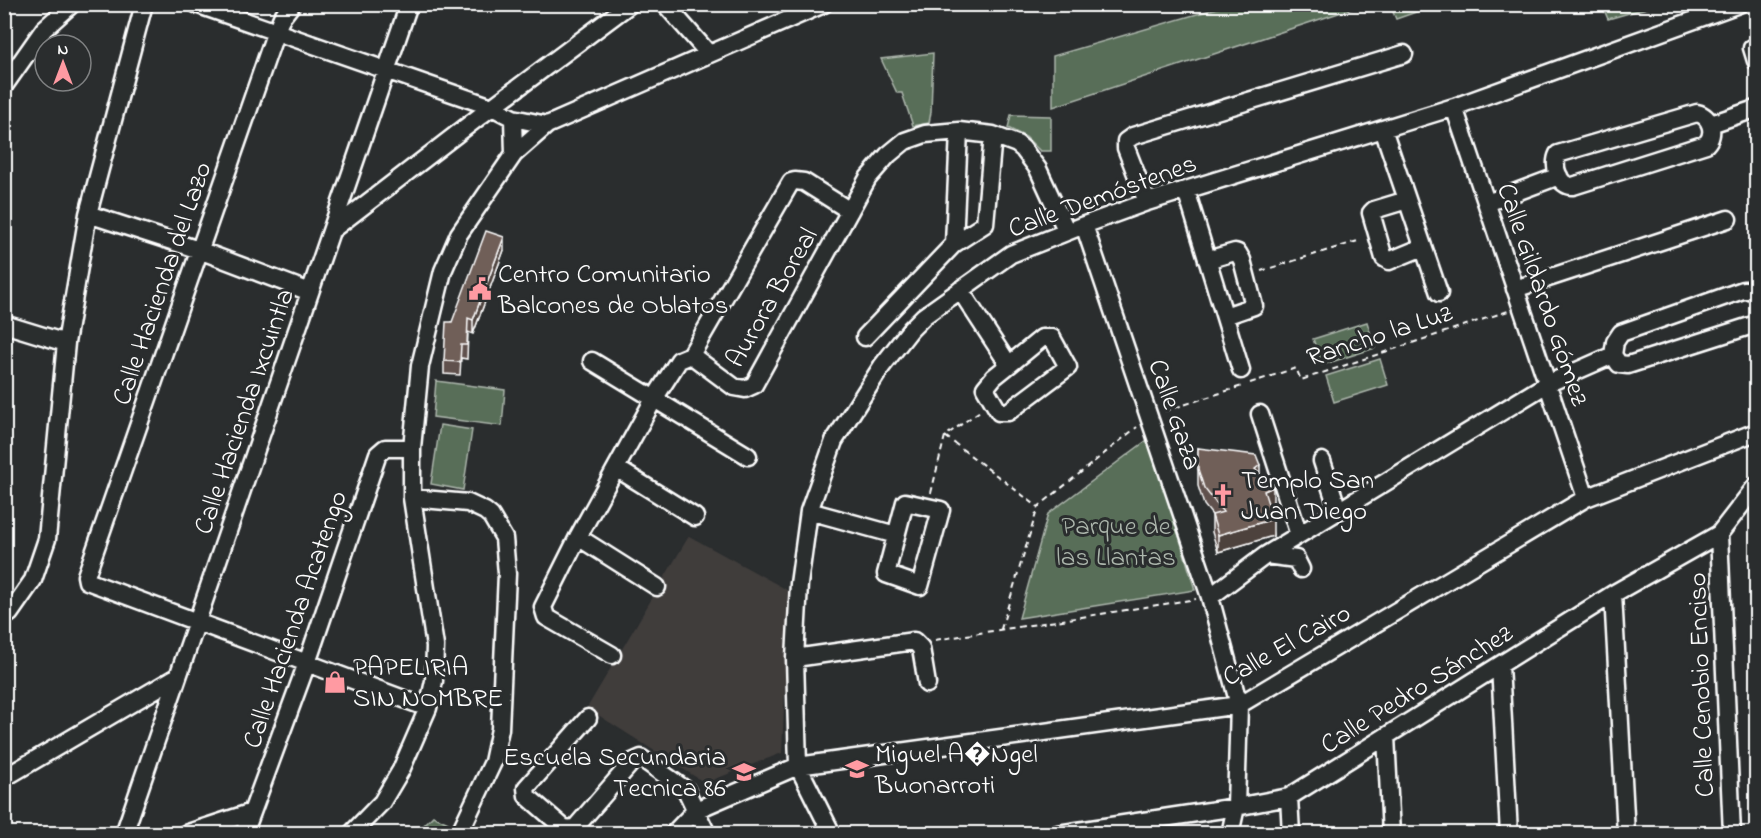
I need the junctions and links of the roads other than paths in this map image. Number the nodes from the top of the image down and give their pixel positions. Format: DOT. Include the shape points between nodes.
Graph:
graph roads {
  1 [pos="72,4"];
  2 [pos="144,4"];
  3 [pos="196,4"];
  4 [pos="292,4"];
  5 [pos="409,4"];
  6 [pos="630,4"];
  7 [pos="664,4"];
  8 [pos="1739,4"];
  9 [pos="817,6"];
  10 [pos="276,31"];
  11 [pos="710,54"];
  12 [pos="1404,54"];
  13 [pos="387,70"];
  14 [pos="4,86"];
  15 [pos="492,107"];
  16 [pos="1454,107"];
  17 [pos="1755,109"];
  18 [pos="513,118"];
  19 [pos="1711,124"];
  20 [pos="547,125"];
  21 [pos="1383,129"];
  22 [pos="959,131"];
  23 [pos="993,135"];
  24 [pos="514,154"];
  25 [pos="1559,176"];
  26 [pos="1186,190"];
  27 [pos="1407,200"];
  28 [pos="1147,202"];
  29 [pos="1487,203"];
  30 [pos="850,211"];
  31 [pos="88,214"];
  32 [pos="1728,219"];
  33 [pos="1084,225"];
  34 [pos="332,230"];
  35 [pos="1066,232"];
  36 [pos="954,244"];
  37 [pos="1423,247"];
  38 [pos="199,250"];
  39 [pos="1208,260"];
  40 [pos="1515,289"];
  41 [pos="960,290"];
  42 [pos="310,292"];
  43 [pos="1439,293"];
  44 [pos="1756,293"];
  45 [pos="1225,316"];
  46 [pos="4,324"];
  47 [pos="1756,324"];
  48 [pos="865,337"];
  49 [pos="66,343"];
  50 [pos="691,355"];
  51 [pos="1613,355"];
  52 [pos="592,361"];
  53 [pos="1009,365"];
  54 [pos="1241,370"];
  55 [pos="1547,384"];
  56 [pos="654,399"];
  57 [pos="1260,414"];
  58 [pos="1756,432"];
  59 [pos="412,448"];
  60 [pos="748,456"];
  61 [pos="1322,461"];
  62 [pos="616,468"];
  63 [pos="1756,486"];
  64 [pos="412,498"];
  65 [pos="1586,498"];
  66 [pos="1338,510"];
  67 [pos="809,511"];
  68 [pos="695,517"];
  69 [pos="1719,534"];
  70 [pos="896,535"];
  71 [pos="1299,535"];
  72 [pos="578,537"];
  73 [pos="1266,555"];
  74 [pos="1301,569"];
  75 [pos="657,587"];
  76 [pos="1613,594"];
  77 [pos="1210,597"];
  78 [pos="4,617"];
  79 [pos="197,622"];
  80 [pos="612,655"];
  81 [pos="795,658"];
  82 [pos="307,663"];
  83 [pos="1500,665"];
  84 [pos="178,676"];
  85 [pos="927,684"];
  86 [pos="1239,705"];
  87 [pos="428,708"];
  88 [pos="588,717"];
  89 [pos="1386,736"];
  90 [pos="798,766"];
  91 [pos="4,778"];
  92 [pos="1289,797"];
  93 [pos="1236,807"];
  94 [pos="696,810"];
  95 [pos="252,812"];
  96 [pos="461,833"];
  97 [pos="124,834"];
  98 [pos="185,834"];
  99 [pos="244,834"];
  100 [pos="351,834"];
  101 [pos="673,834"];
  102 [pos="707,834"];
  103 [pos="832,834"];
  104 [pos="1058,834"];
  105 [pos="1230,834"];
  106 [pos="1291,834"];
  107 [pos="1391,834"];
  108 [pos="1509,834"];
  109 [pos="1626,834"];
  110 [pos="1732,834"];
  1 -- 14 [label="street" via="44,29"];
  2 -- 31 [label="street"];
  3 -- 10 [label="street"];
  4 -- 10 [label="street, Calle Hacienda del Lazo"];
  5 -- 13 [label="street, Calle Hacienda Ixcuintla"];
  6 -- 15 [label="street"];
  7 -- 11 [label="street"];
  8 -- 16 [label="street, Calle Demóstenes"];
  9 -- 11 [label="street"];
  10 -- 13 [label="street"];
  10 -- 38 [label="street, Calle Hacienda del Lazo"];
  11 -- 20 [label="street"];
  12 -- 28 [label="street" via="1133,136 1126,141 1126,148"];
  13 -- 15 [label="street"];
  13 -- 34 [label="street, Calle Hacienda Ixcuintla"];
  15 -- 18 [label="street"];
  15 -- 34 [label="street"];
  16 -- 21 [label="street, Calle Demóstenes"];
  16 -- 29 [label="street, Calle Gildardo Gómez"];
  17 -- 19 [label="street"];
  18 -- 20 [label="street"];
  18 -- 24 [label="street"];
  19 -- 25 [label="street" via="1706,144 1570,187"];
  19 -- 25 [label="street" via="1704,115 1693,114 1558,154 1555,162"];
  20 -- 24 [label="street"];
  21 -- 26 [label="street, Calle Demóstenes"];
  21 -- 27 [label="street"];
  22 -- 23 [label="street, Aurora Boreal"];
  22 -- 30 [label="street, Aurora Boreal" via="925,134 897,146 868,178"];
  22 -- 36 [label="street"];
  23 -- 35 [label="street, Aurora Boreal" via="1017,144 1029,157 1049,190"];
  23 -- 36 [label="street" via="986,220 982,227"];
  24 -- 59 [label="street" via="459,234 445,266 420,366"];
  25 -- 29 [label="street"];
  26 -- 28 [label="street, Calle Demóstenes"];
  26 -- 39 [label="street"];
  27 -- 37 [label="street"];
  27 -- 37 [label="street" via="1372,211 1377,235 1386,261"];
  28 -- 33 [label="street, Calle Demóstenes"];
  29 -- 40 [label="street, Calle Gildardo Gómez"];
  30 -- 50 [label="street" via="804,182 791,182"];
  30 -- 50 [label="street, Aurora Boreal" via="754,385 745,389 734,387"];
  31 -- 38 [label="street"];
  31 -- 49 [label="street"];
  32 -- 40 [label="street"];
  33 -- 35 [label="street, Calle Demóstenes"];
  33 -- 77 [label="street, Calle Gaza"];
  34 -- 42 [label="street, Calle Hacienda Ixcuintla"];
  35 -- 41 [label="street, Calle Demóstenes" via="1011,254"];
  36 -- 48 [label="street"];
  37 -- 43 [label="street"];
  38 -- 42 [label="street"];
  38 -- 79 [label="street, Calle Hacienda del Lazo" via="87,571 87,581"];
  39 -- 45 [label="street"];
  39 -- 45 [label="street" via="1238,253 1247,276 1254,306"];
  40 -- 55 [label="street, Calle Gildardo Gómez"];
  41 -- 53 [label="street"];
  41 -- 67 [label="street, Calle Demóstenes" via="924,316 882,366 834,441"];
  42 -- 79 [label="street, Calle Hacienda Ixcuintla"];
  44 -- 51 [label="street" via="1743,290 1621,333"];
  45 -- 54 [label="street"];
  46 -- 49 [label="street"];
  47 -- 51 [label="street" via="1628,365 1619,364"];
  49 -- 78 [label="street" via="47,539 33,580"];
  50 -- 56 [label="street, Aurora Boreal" via="679,360"];
  51 -- 55 [label="street"];
  52 -- 56 [label="street"];
  53 -- 53 [label="street" via="1047,337 1052,338 1068,367 1008,412 999,412 985,391 986,386"];
  55 -- 65 [label="street, Calle Gildardo Gómez"];
  55 -- 66 [label="street"];
  56 -- 60 [label="street"];
  56 -- 62 [label="street, Aurora Boreal"];
  57 -- 71 [label="street"];
  58 -- 65 [label="street, Calle El Cairo"];
  59 -- 64 [label="street"];
  59 -- 82 [label="street, Calle Hacienda Acatengo" via="385,448 378,454"];
  61 -- 66 [label="street"];
  62 -- 68 [label="street"];
  62 -- 72 [label="street, Aurora Boreal"];
  63 -- 69 [label="street, Calle Pedro Sánchez"];
  64 -- 87 [label="street" via="435,646"];
  64 -- 96 [label="street" via="468,503 491,516 504,538 507,574 500,729 493,762"];
  65 -- 86 [label="street, Calle El Cairo"];
  66 -- 71 [label="street"];
  67 -- 70 [label="street"];
  67 -- 81 [label="street, Calle Demóstenes" via="799,584"];
  69 -- 76 [label="street, Calle Pedro Sánchez"];
  69 -- 110 [label="street, Calle Cenobio Enciso"];
  70 -- 70 [label="street" via="905,502 934,509 920,586 886,573"];
  71 -- 73 [label="street"];
  72 -- 75 [label="street"];
  72 -- 80 [label="street, Aurora Boreal" via="542,611"];
  73 -- 74 [label="street" via="1296,559"];
  73 -- 77 [label="street"];
  76 -- 83 [label="street, Calle Pedro Sánchez"];
  76 -- 109 [label="street"];
  77 -- 86 [label="street, Calle Gaza"];
  79 -- 82 [label="street"];
  79 -- 84 [label="street, Calle Hacienda Ixcuintla"];
  81 -- 85 [label="street" via="917,642"];
  81 -- 90 [label="street, Calle Demóstenes"];
  82 -- 87 [label="street"];
  82 -- 95 [label="street, Calle Hacienda Acatengo"];
  83 -- 89 [label="street, Calle Pedro Sánchez"];
  83 -- 108 [label="street"];
  84 -- 91 [label="street"];
  84 -- 97 [label="street, Calle Hacienda Ixcuintla"];
  86 -- 90 [label="street, Calle El Cairo"];
  86 -- 93 [label="street, Calle Gaza"];
  87 -- 100 [label="street" via="401,770 382,801"];
  88 -- 94 [label="street" via="526,788 527,796 564,828 577,827 638,758 686,789"];
  89 -- 92 [label="street, Calle Pedro Sánchez"];
  89 -- 107 [label="street"];
  90 -- 94 [label="street, Calle El Cairo"];
  90 -- 103 [label="street, Calle Demóstenes"];
  92 -- 93 [label="street, Calle Pedro Sánchez"];
  92 -- 106 [label="street"];
  93 -- 104 [label="street, Calle Pedro Sánchez"];
  93 -- 105 [label="street, Calle Gaza"];
  94 -- 101 [label="street, Calle El Cairo"];
  94 -- 102 [label="street"];
  95 -- 98 [label="street"];
  95 -- 99 [label="street, Calle Hacienda Acatengo"];
}
